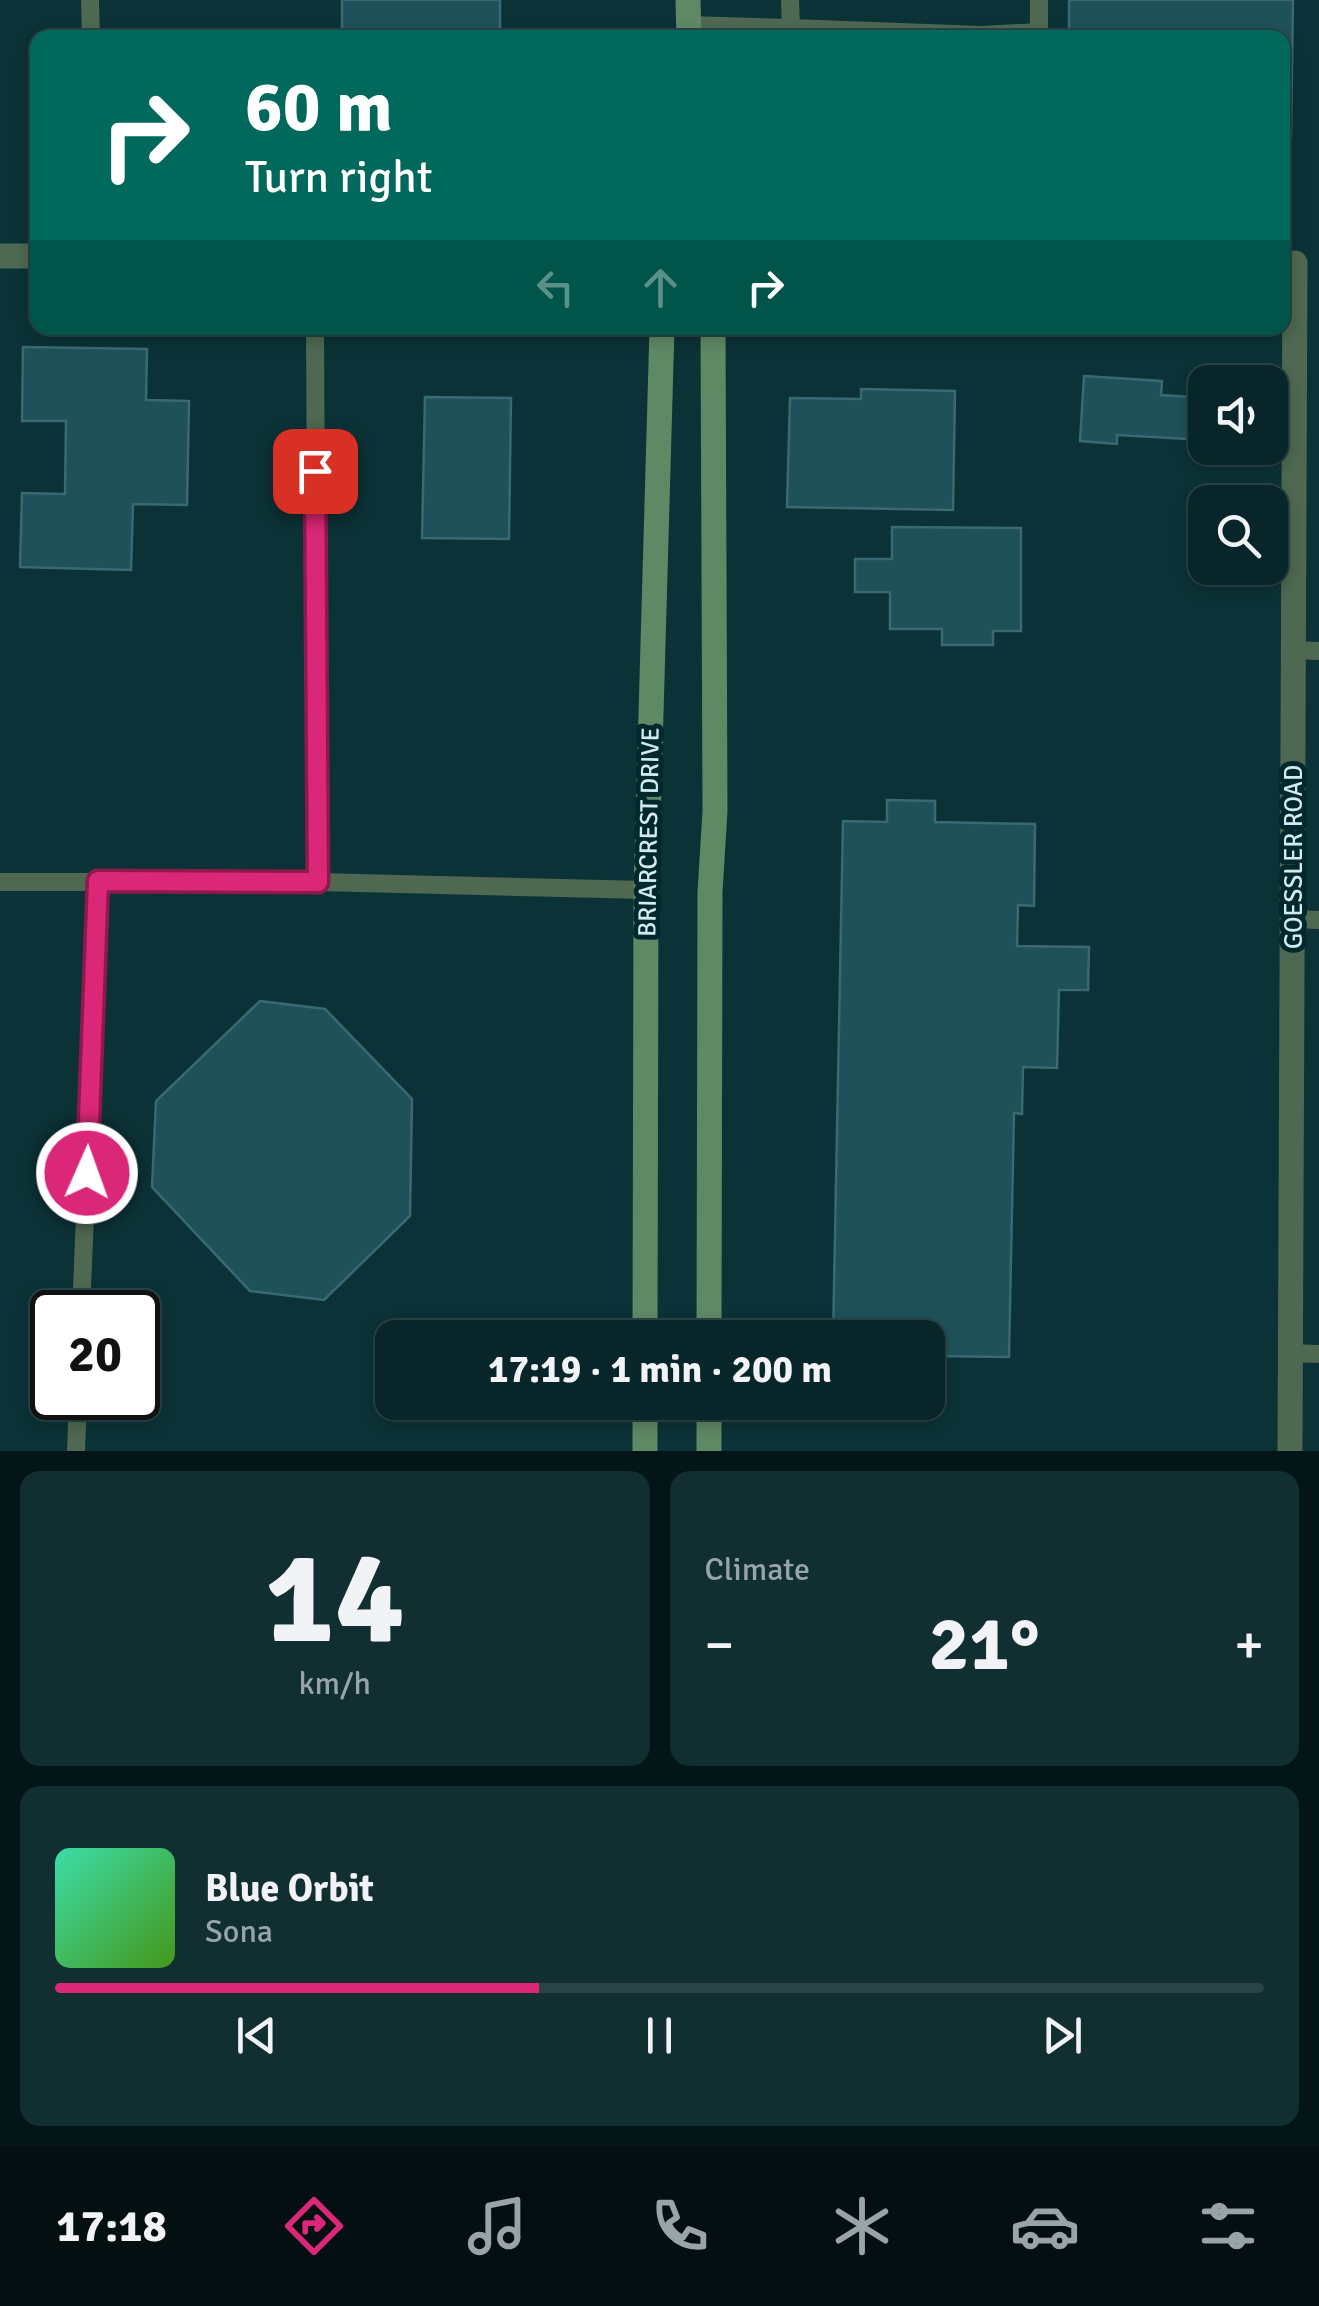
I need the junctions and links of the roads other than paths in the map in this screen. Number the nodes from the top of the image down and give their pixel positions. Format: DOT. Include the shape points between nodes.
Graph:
graph roads {
  1 [pos="90,0"];
  2 [pos="790,0"];
  3 [pos="1039,0"];
  4 [pos="688,21"];
  5 [pos="791,28"];
  6 [pos="91,30"];
  7 [pos="838,30"];
  8 [pos="1038,30"];
  9 [pos="0,256"];
  10 [pos="30,256"];
  11 [pos="1299,263"];
  12 [pos="315,335"];
  13 [pos="662,335"];
  14 [pos="712,335"];
  15 [pos="1306,651"];
  16 [pos="98,881"];
  17 [pos="0,882"];
  18 [pos="318,882"];
  19 [pos="646,890"];
  20 [pos="1292,919"];
  21 [pos="1319,920"];
  22 [pos="82,1290"];
  23 [pos="645,1320"];
  24 [pos="709,1320"];
  25 [pos="1290,1353"];
  26 [pos="1319,1354"];
  27 [pos="77,1420"];
  28 [pos="645,1420"];
  29 [pos="709,1420"];
  30 [pos="76,1451"];
  31 [pos="645,1451"];
  32 [pos="708,1451"];
  33 [pos="1290,1451"];
  1 -- 6 [label="lane"];
  2 -- 5 [label="lane"];
  3 -- 8 [label="lane"];
  4 -- 5 [label="lane"];
  5 -- 7 [label="lane"];
  9 -- 10 [label="street"];
  11 -- 15 [label="street, GOESSLER ROAD"];
  12 -- 18 [label="lane"];
  13 -- 19 [label="main road, BRIARCREST DRIVE"];
  14 -- 24 [label="main road"];
  15 -- 20 [label="street, GOESSLER ROAD"];
  16 -- 17 [label="lane"];
  16 -- 18 [label="lane"];
  16 -- 22 [label="lane"];
  18 -- 19 [label="lane"];
  19 -- 23 [label="main road, BRIARCREST DRIVE"];
  20 -- 21 [label="lane"];
  20 -- 25 [label="street, GOESSLER ROAD"];
  25 -- 26 [label="lane"];
  25 -- 33 [label="street, GOESSLER ROAD"];
  27 -- 30 [label="lane"];
  28 -- 31 [label="main road"];
  29 -- 32 [label="main road"];
}
